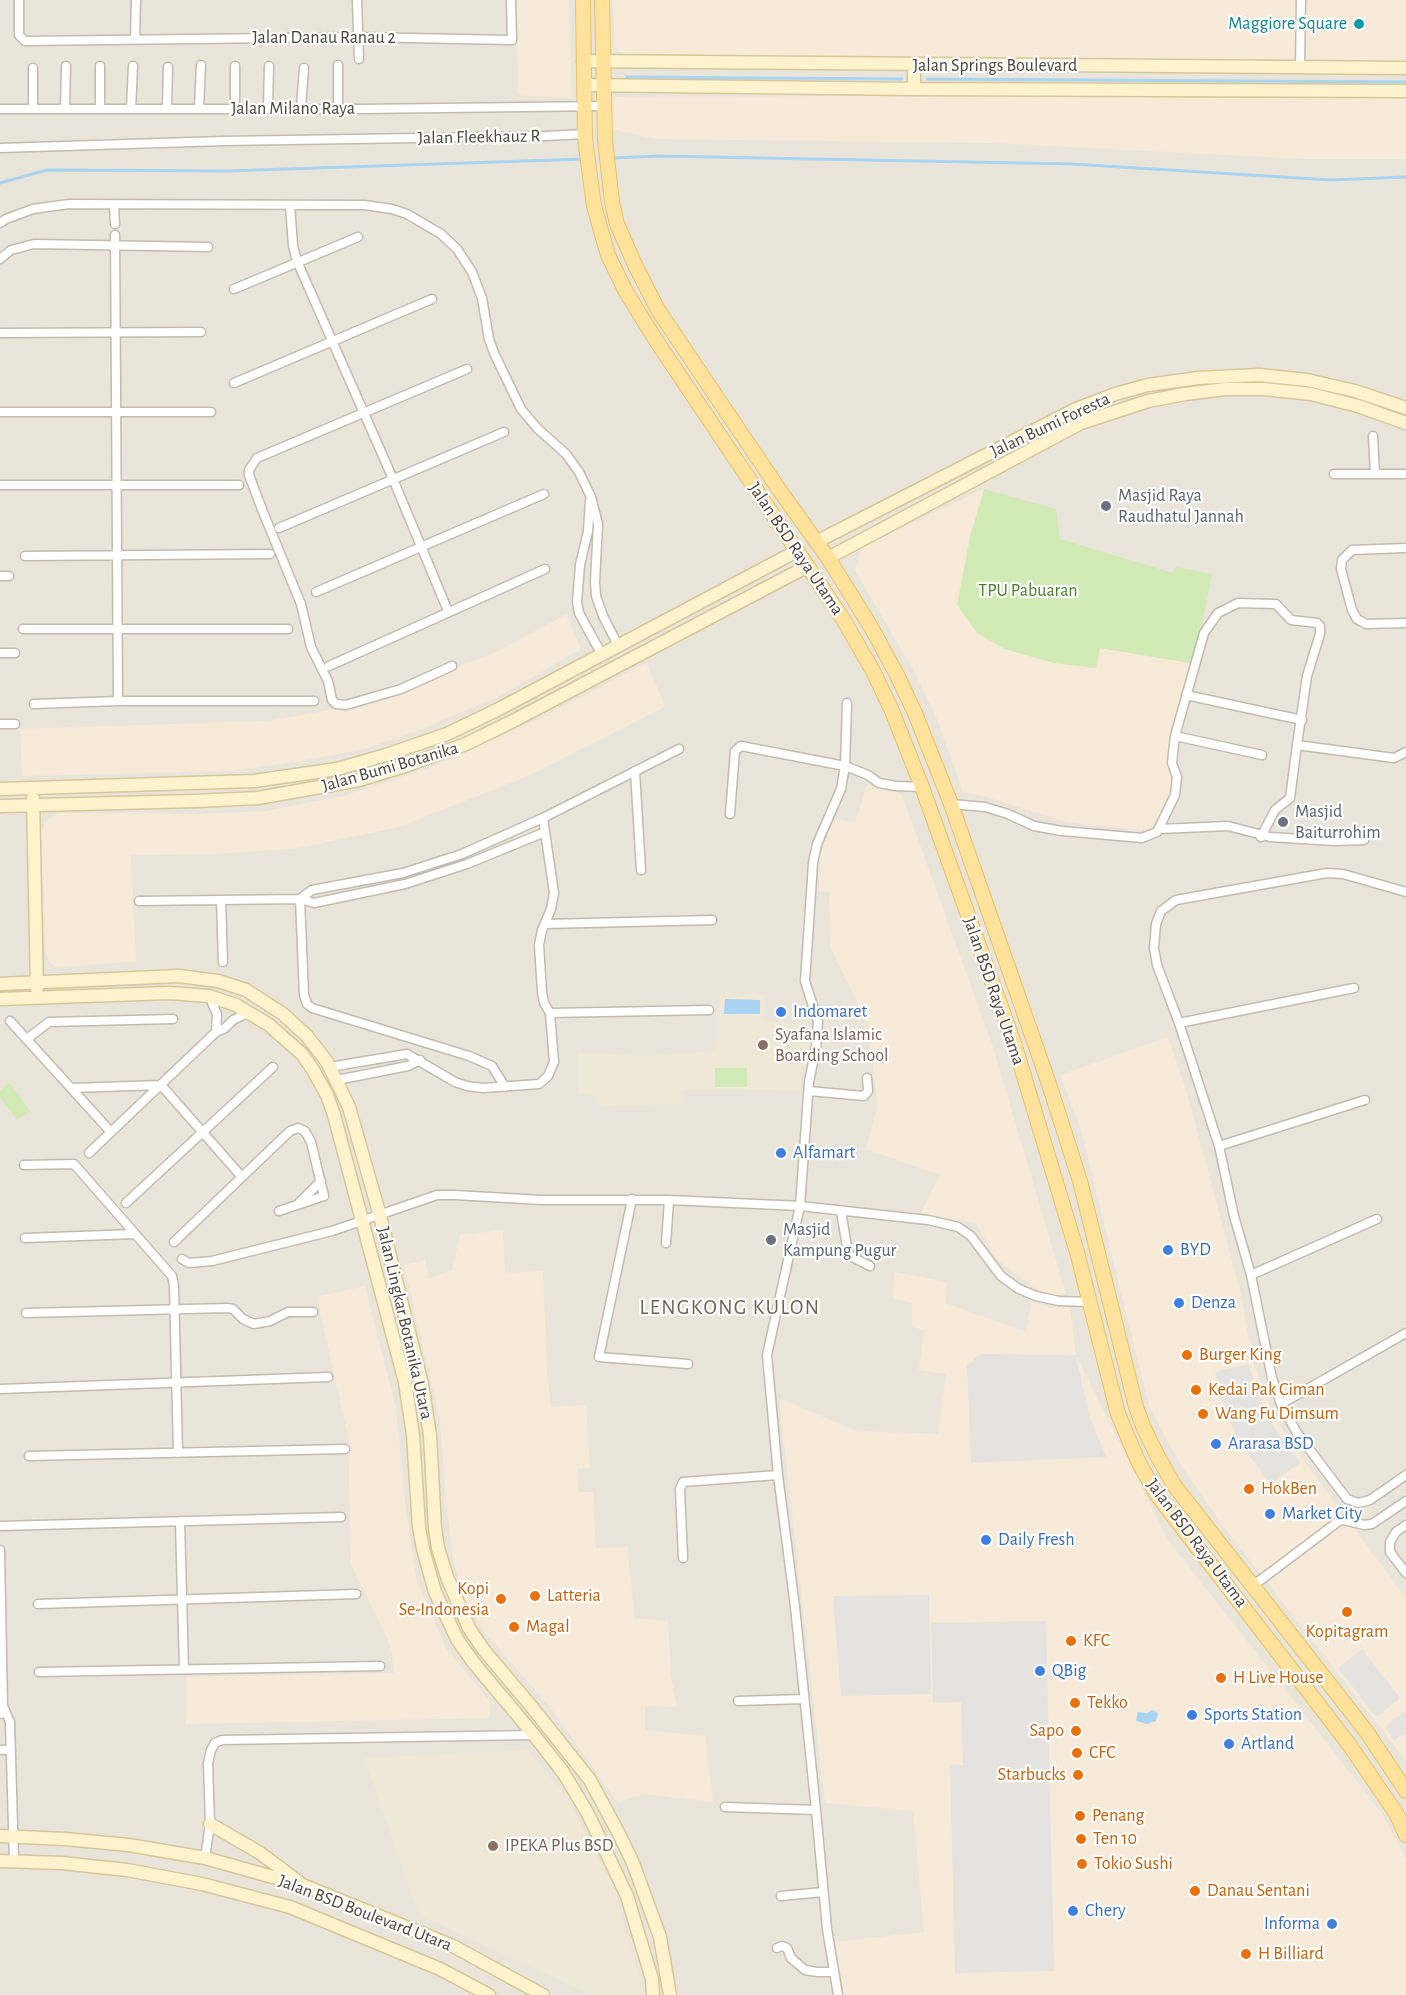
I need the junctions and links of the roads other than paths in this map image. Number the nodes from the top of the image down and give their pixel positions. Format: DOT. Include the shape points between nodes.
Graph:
graph roads {
  1 [pos="19,0"];
  2 [pos="136,0"];
  3 [pos="357,0"];
  4 [pos="511,0"];
  5 [pos="583,0"];
  6 [pos="602,0"];
  7 [pos="1301,0"];
  8 [pos="358,37"];
  9 [pos="135,39"];
  10 [pos="358,59"];
  11 [pos="583,61"];
  12 [pos="604,61"];
  13 [pos="338,64"];
  14 [pos="201,65"];
  15 [pos="914,65"];
  16 [pos="66,66"];
  17 [pos="100,66"];
  18 [pos="133,66"];
  19 [pos="235,66"];
  20 [pos="268,66"];
  21 [pos="168,67"];
  22 [pos="33,68"];
  23 [pos="304,68"];
  24 [pos="1300,68"];
  25 [pos="1406,69"];
  26 [pos="584,85"];
  27 [pos="604,87"];
  28 [pos="914,89"];
  29 [pos="1406,91"];
  30 [pos="585,106"];
  31 [pos="605,106"];
  32 [pos="166,108"];
  33 [pos="199,108"];
  34 [pos="235,108"];
  35 [pos="268,108"];
  36 [pos="301,108"];
  37 [pos="0,109"];
  38 [pos="33,109"];
  39 [pos="65,109"];
  40 [pos="100,109"];
  41 [pos="130,109"];
  42 [pos="338,109"];
  43 [pos="585,137"];
  44 [pos="0,148"];
  45 [pos="290,205"];
  46 [pos="114,206"];
  47 [pos="0,223"];
  48 [pos="115,224"];
  49 [pos="115,235"];
  50 [pos="358,237"];
  51 [pos="115,246"];
  52 [pos="208,247"];
  53 [pos="0,259"];
  54 [pos="297,261"];
  55 [pos="234,289"];
  56 [pos="432,299"];
  57 [pos="201,332"];
  58 [pos="0,333"];
  59 [pos="116,333"];
  60 [pos="333,339"];
  61 [pos="466,369"];
  62 [pos="234,383"];
  63 [pos="1406,408"];
  64 [pos="0,412"];
  65 [pos="116,412"];
  66 [pos="212,412"];
  67 [pos="363,412"];
  68 [pos="1406,423"];
  69 [pos="504,432"];
  70 [pos="1030,432"];
  71 [pos="1373,436"];
  72 [pos="1038,446"];
  73 [pos="1375,473"];
  74 [pos="1334,474"];
  75 [pos="1406,474"];
  76 [pos="393,479"];
  77 [pos="117,484"];
  78 [pos="0,485"];
  79 [pos="239,485"];
  80 [pos="544,494"];
  81 [pos="591,497"];
  82 [pos="279,528"];
  83 [pos="816,542"];
  84 [pos="422,547"];
  85 [pos="1406,548"];
  86 [pos="797,551"];
  87 [pos="270,554"];
  88 [pos="116,555"];
  89 [pos="25,556"];
  90 [pos="828,558"];
  91 [pos="808,566"];
  92 [pos="545,569"];
  93 [pos="316,592"];
  94 [pos="448,611"];
  95 [pos="1406,622"];
  96 [pos="288,628"];
  97 [pos="23,629"];
  98 [pos="116,629"];
  99 [pos="619,647"];
  100 [pos="0,653"];
  101 [pos="15,653"];
  102 [pos="602,655"];
  103 [pos="329,666"];
  104 [pos="452,666"];
  105 [pos="1186,694"];
  106 [pos="118,701"];
  107 [pos="314,701"];
  108 [pos="847,703"];
  109 [pos="34,704"];
  110 [pos="1302,720"];
  111 [pos="0,724"];
  112 [pos="15,724"];
  113 [pos="1175,736"];
  114 [pos="426,742"];
  115 [pos="1297,745"];
  116 [pos="679,749"];
  117 [pos="1406,752"];
  118 [pos="1262,755"];
  119 [pos="433,758"];
  120 [pos="845,766"];
  121 [pos="635,771"];
  122 [pos="922,787"];
  123 [pos="33,788"];
  124 [pos="0,789"];
  125 [pos="951,804"];
  126 [pos="33,805"];
  127 [pos="0,806"];
  128 [pos="730,814"];
  129 [pos="543,818"];
  130 [pos="1159,829"];
  131 [pos="545,832"];
  132 [pos="1261,837"];
  133 [pos="1364,840"];
  134 [pos="641,870"];
  135 [pos="1406,892"];
  136 [pos="300,898"];
  137 [pos="221,900"];
  138 [pos="139,901"];
  139 [pos="712,920"];
  140 [pos="545,924"];
  141 [pos="223,962"];
  142 [pos="37,982"];
  143 [pos="0,984"];
  144 [pos="1354,988"];
  145 [pos="209,996"];
  146 [pos="37,998"];
  147 [pos="0,999"];
  148 [pos="709,1010"];
  149 [pos="250,1012"];
  150 [pos="550,1013"];
  151 [pos="173,1019"];
  152 [pos="10,1021"];
  153 [pos="1179,1023"];
  154 [pos="216,1032"];
  155 [pos="1034,1035"];
  156 [pos="27,1040"];
  157 [pos="1014,1043"];
  158 [pos="420,1060"];
  159 [pos="273,1067"];
  160 [pos="330,1067"];
  161 [pos="867,1078"];
  162 [pos="337,1080"];
  163 [pos="161,1084"];
  164 [pos="505,1087"];
  165 [pos="72,1088"];
  166 [pos="809,1091"];
  167 [pos="1365,1100"];
  168 [pos="111,1131"];
  169 [pos="202,1132"];
  170 [pos="1219,1146"];
  171 [pos="89,1153"];
  172 [pos="24,1165"];
  173 [pos="242,1177"];
  174 [pos="321,1180"];
  175 [pos="632,1199"];
  176 [pos="669,1200"];
  177 [pos="126,1203"];
  178 [pos="298,1205"];
  179 [pos="800,1206"];
  180 [pos="841,1210"];
  181 [pos="279,1211"];
  182 [pos="380,1216"];
  183 [pos="1377,1219"];
  184 [pos="363,1221"];
  185 [pos="135,1234"];
  186 [pos="25,1238"];
  187 [pos="174,1242"];
  188 [pos="666,1243"];
  189 [pos="182,1259"];
  190 [pos="870,1266"];
  191 [pos="1251,1275"];
  192 [pos="1090,1302"];
  193 [pos="175,1309"];
  194 [pos="313,1312"];
  195 [pos="26,1313"];
  196 [pos="1406,1333"];
  197 [pos="688,1364"];
  198 [pos="328,1377"];
  199 [pos="176,1383"];
  200 [pos="0,1389"];
  201 [pos="1281,1404"];
  202 [pos="413,1435"];
  203 [pos="430,1435"];
  204 [pos="345,1449"];
  205 [pos="178,1453"];
  206 [pos="29,1456"];
  207 [pos="778,1475"];
  208 [pos="1406,1475"];
  209 [pos="1406,1501"];
  210 [pos="341,1517"];
  211 [pos="180,1521"];
  212 [pos="1406,1525"];
  213 [pos="0,1526"];
  214 [pos="1208,1528"];
  215 [pos="1192,1542"];
  216 [pos="0,1550"];
  217 [pos="683,1558"];
  218 [pos="1406,1572"];
  219 [pos="1254,1585"];
  220 [pos="1,1589"];
  221 [pos="356,1594"];
  222 [pos="182,1599"];
  223 [pos="38,1604"];
  224 [pos="380,1666"];
  225 [pos="184,1670"];
  226 [pos="39,1672"];
  227 [pos="804,1699"];
  228 [pos="738,1701"];
  229 [pos="1,1710"];
  230 [pos="534,1735"];
  231 [pos="0,1750"];
  232 [pos="11,1750"];
  233 [pos="1406,1791"];
  234 [pos="725,1807"];
  235 [pos="816,1810"];
  236 [pos="210,1824"];
  237 [pos="1406,1835"];
  238 [pos="0,1836"];
  239 [pos="13,1836"];
  240 [pos="205,1858"];
  241 [pos="0,1861"];
  242 [pos="14,1861"];
  243 [pos="304,1886"];
  244 [pos="823,1892"];
  245 [pos="781,1896"];
  246 [pos="777,1948"];
  247 [pos="834,1972"];
  248 [pos="489,1995"];
  249 [pos="543,1995"];
  250 [pos="653,1995"];
  251 [pos="670,1995"];
  252 [pos="838,1995"];
  1 -- 9 [label="street, Jalan Danau Ranau 2" via="19,35 25,41"];
  2 -- 9 [label="street"];
  3 -- 8 [label="street"];
  4 -- 8 [label="street, Jalan Danau Ranau 2" via="512,40"];
  5 -- 11 [label="main road, Jalan BSD Raya Utama"];
  6 -- 12 [label="main road, Jalan BSD Raya Utama"];
  7 -- 24 [label="street"];
  8 -- 9 [label="street, Jalan Danau Ranau 2"];
  8 -- 10 [label="street"];
  11 -- 12 [label="main road, Jalan Springs Boulevard"];
  11 -- 26 [label="main road, Jalan BSD Raya Utama"];
  12 -- 15 [label="main road, Jalan Springs Boulevard"];
  12 -- 27 [label="main road, Jalan BSD Raya Utama"];
  13 -- 42 [label="street"];
  14 -- 33 [label="street"];
  15 -- 24 [label="main road, Jalan Springs Boulevard"];
  15 -- 28 [label="main road"];
  16 -- 39 [label="street"];
  17 -- 40 [label="street"];
  18 -- 41 [label="street"];
  19 -- 34 [label="street"];
  20 -- 35 [label="street"];
  21 -- 32 [label="street"];
  22 -- 38 [label="street"];
  23 -- 36 [label="street"];
  24 -- 25 [label="main road, Jalan Springs Boulevard"];
  26 -- 27 [label="main road, Jalan Springs Boulevard"];
  26 -- 30 [label="main road, Jalan BSD Raya Utama"];
  27 -- 28 [label="main road, Jalan Springs Boulevard"];
  27 -- 31 [label="main road, Jalan BSD Raya Utama"];
  28 -- 29 [label="main road, Jalan Springs Boulevard"];
  30 -- 31 [label="street, Jalan Milano Raya"];
  30 -- 42 [label="street, Jalan Milano Raya"];
  30 -- 43 [label="main road, Jalan BSD Raya Utama"];
  31 -- 83 [label="main road, Jalan BSD Raya Utama" via="609,181 617,224 635,265 658,310"];
  32 -- 33 [label="street, Jalan Milano Raya"];
  32 -- 41 [label="street, Jalan Milano Raya"];
  33 -- 34 [label="street, Jalan Milano Raya"];
  34 -- 35 [label="street, Jalan Milano Raya"];
  35 -- 36 [label="street, Jalan Milano Raya"];
  36 -- 42 [label="street, Jalan Milano Raya"];
  37 -- 38 [label="street, Jalan Milano Raya"];
  38 -- 39 [label="street, Jalan Milano Raya"];
  39 -- 40 [label="street, Jalan Milano Raya"];
  40 -- 41 [label="street, Jalan Milano Raya"];
  43 -- 44 [label="street, Jalan Fleekhauz R"];
  43 -- 86 [label="main road, Jalan BSD Raya Utama" via="600,233 626,292"];
  45 -- 46 [label="street"];
  45 -- 54 [label="street"];
  45 -- 81 [label="street" via="392,209 419,219 457,249 472,272 494,353 521,409 566,454"];
  46 -- 47 [label="street" via="69,204 33,209"];
  46 -- 48 [label="street"];
  49 -- 51 [label="street"];
  50 -- 54 [label="street"];
  51 -- 52 [label="street"];
  51 -- 53 [label="street" via="34,244 11,250"];
  51 -- 59 [label="street"];
  54 -- 55 [label="street"];
  54 -- 60 [label="street"];
  56 -- 60 [label="street"];
  57 -- 59 [label="street"];
  58 -- 59 [label="street"];
  59 -- 65 [label="street"];
  60 -- 62 [label="street"];
  60 -- 67 [label="street"];
  61 -- 67 [label="street"];
  63 -- 70 [label="main road, Jalan Bumi Foresta" via="1307,380 1226,375 1173,380 1114,394"];
  64 -- 65 [label="street"];
  65 -- 66 [label="street"];
  65 -- 77 [label="street"];
  67 -- 76 [label="street"];
  67 -- 104 [label="street" via="257,458 249,475 301,604 311,647 336,704 401,689"];
  68 -- 72 [label="main road, Jalan Bumi Foresta" via="1311,394 1226,389 1148,401 1081,423"];
  69 -- 76 [label="street"];
  70 -- 72 [label="main road"];
  70 -- 83 [label="main road, Jalan Bumi Foresta"];
  71 -- 73 [label="street"];
  72 -- 90 [label="main road, Jalan Bumi Foresta"];
  73 -- 74 [label="street"];
  73 -- 75 [label="street"];
  76 -- 82 [label="street"];
  76 -- 84 [label="street"];
  77 -- 78 [label="street"];
  77 -- 79 [label="street"];
  77 -- 88 [label="street"];
  80 -- 84 [label="street"];
  81 -- 99 [label="street" via="598,524 596,596"];
  81 -- 102 [label="street" via="577,602"];
  83 -- 90 [label="main road, Jalan BSD Raya Utama"];
  84 -- 93 [label="street"];
  84 -- 94 [label="street"];
  85 -- 95 [label="street" via="1352,550 1341,560 1357,619 1366,624"];
  86 -- 91 [label="main road, Jalan BSD Raya Utama"];
  86 -- 99 [label="main road, Jalan Bumi Botanika"];
  87 -- 88 [label="street"];
  88 -- 89 [label="street"];
  88 -- 98 [label="street"];
  90 -- 125 [label="main road, Jalan BSD Raya Utama" via="896,673"];
  91 -- 119 [label="main road, Jalan Bumi Botanika" via="513,721"];
  91 -- 122 [label="main road, Jalan BSD Raya Utama" via="873,671"];
  92 -- 94 [label="street"];
  94 -- 103 [label="street"];
  96 -- 98 [label="street"];
  97 -- 98 [label="street"];
  98 -- 106 [label="street"];
  99 -- 102 [label="main road, Jalan Bumi Botanika"];
  100 -- 101 [label="street"];
  102 -- 114 [label="main road, Jalan Bumi Botanika"];
  105 -- 110 [label="street"];
  105 -- 110 [label="street" via="1204,633 1218,613 1238,603 1276,604 1291,620 1320,626 1307,675"];
  105 -- 113 [label="street"];
  106 -- 107 [label="street"];
  106 -- 109 [label="street"];
  108 -- 120 [label="street"];
  110 -- 115 [label="street"];
  111 -- 112 [label="street"];
  113 -- 118 [label="street"];
  113 -- 130 [label="street" via="1175,795"];
  114 -- 119 [label="main road"];
  114 -- 123 [label="main road, Jalan Bumi Botanika" via="337,769 280,779"];
  115 -- 117 [label="street" via="1394,758"];
  115 -- 132 [label="street" via="1290,798 1275,810"];
  116 -- 121 [label="street"];
  119 -- 126 [label="main road, Jalan Bumi Botanika" via="359,780 258,798"];
  120 -- 122 [label="street" via="879,783"];
  120 -- 128 [label="street" via="738,747"];
  120 -- 166 [label="street" via="841,789 813,863 805,981 818,1022"];
  121 -- 129 [label="street"];
  121 -- 134 [label="street"];
  122 -- 157 [label="main road, Jalan BSD Raya Utama"];
  123 -- 124 [label="main road, Jalan Bumi Botanika"];
  123 -- 126 [label="main road"];
  125 -- 130 [label="street" via="985,807 1034,826 1062,831 1142,838"];
  125 -- 155 [label="main road, Jalan BSD Raya Utama"];
  126 -- 127 [label="main road, Jalan Bumi Botanika"];
  126 -- 142 [label="main road"];
  129 -- 131 [label="street"];
  129 -- 136 [label="street" via="462,854 403,873 312,890"];
  130 -- 132 [label="street" via="1228,826"];
  131 -- 136 [label="street" via="405,884 314,903"];
  131 -- 140 [label="street" via="554,893"];
  132 -- 133 [label="street"];
  135 -- 153 [label="street" via="1327,873 1176,900 1161,911 1154,948"];
  136 -- 137 [label="street"];
  136 -- 164 [label="street" via="307,1004 469,1056 492,1066"];
  137 -- 138 [label="street"];
  137 -- 141 [label="street"];
  139 -- 140 [label="street"];
  140 -- 150 [label="street" via="539,945 542,993"];
  142 -- 143 [label="main road, Jalan Lingkar Botanika Utara"];
  142 -- 146 [label="main road"];
  142 -- 160 [label="main road, Jalan Lingkar Botanika Utara" via="179,976 230,984 283,1014 307,1036"];
  144 -- 153 [label="street"];
  145 -- 146 [label="main road, Jalan Lingkar Botanika Utara" via="169,993"];
  145 -- 149 [label="main road, Jalan Lingkar Botanika Utara"];
  145 -- 154 [label="street" via="217,1014"];
  146 -- 147 [label="main road, Jalan Lingkar Botanika Utara"];
  148 -- 150 [label="street"];
  149 -- 154 [label="street"];
  149 -- 184 [label="main road, Jalan Lingkar Botanika Utara" via="302,1054 322,1086 334,1115"];
  150 -- 164 [label="street" via="554,1062 548,1076 539,1084"];
  151 -- 156 [label="street" via="49,1022"];
  152 -- 156 [label="street"];
  153 -- 170 [label="street"];
  154 -- 163 [label="street"];
  155 -- 157 [label="main road"];
  155 -- 214 [label="main road, Jalan BSD Raya Utama" via="1080,1181 1136,1407 1174,1485"];
  156 -- 165 [label="street"];
  157 -- 192 [label="main road, Jalan BSD Raya Utama"];
  158 -- 160 [label="street" via="407,1054"];
  158 -- 162 [label="street" via="408,1066"];
  158 -- 164 [label="street" via="467,1086"];
  159 -- 169 [label="street"];
  160 -- 162 [label="main road, Jalan Lingkar Botanika Utara"];
  161 -- 166 [label="street" via="868,1091 864,1096"];
  162 -- 182 [label="main road, Jalan Lingkar Botanika Utara" via="349,1107"];
  163 -- 165 [label="street"];
  163 -- 168 [label="street"];
  163 -- 169 [label="street"];
  165 -- 168 [label="street"];
  166 -- 179 [label="street"];
  167 -- 170 [label="street"];
  168 -- 171 [label="street"];
  169 -- 173 [label="street"];
  169 -- 177 [label="street"];
  170 -- 191 [label="street"];
  172 -- 185 [label="street" via="74,1164"];
  173 -- 174 [label="street" via="290,1131 298,1128 305,1131 311,1142"];
  173 -- 187 [label="street"];
  174 -- 178 [label="street"];
  174 -- 178 [label="street" via="324,1196"];
  175 -- 176 [label="street"];
  175 -- 182 [label="street" via="437,1196"];
  175 -- 197 [label="street" via="599,1357"];
  176 -- 179 [label="street"];
  176 -- 188 [label="street"];
  178 -- 181 [label="street"];
  179 -- 180 [label="street"];
  179 -- 207 [label="street" via="767,1355"];
  180 -- 190 [label="street" via="848,1253"];
  180 -- 192 [label="street" via="958,1227 971,1236 1001,1276 1019,1289 1059,1301"];
  182 -- 184 [label="street"];
  182 -- 203 [label="main road, Jalan Lingkar Botanika Utara" via="422,1384"];
  183 -- 191 [label="street"];
  184 -- 189 [label="street" via="212,1261 189,1263"];
  184 -- 202 [label="main road, Jalan Lingkar Botanika Utara" via="405,1382"];
  185 -- 186 [label="street"];
  185 -- 193 [label="street" via="172,1276"];
  191 -- 201 [label="street"];
  192 -- 215 [label="main road, Jalan BSD Raya Utama" via="1126,1434 1157,1495"];
  193 -- 194 [label="street" via="227,1308 254,1324 288,1312"];
  193 -- 195 [label="street"];
  193 -- 199 [label="street"];
  196 -- 201 [label="street"];
  198 -- 199 [label="street"];
  199 -- 200 [label="street"];
  199 -- 205 [label="street"];
  201 -- 208 [label="street" via="1297,1433 1347,1499 1358,1503 1370,1500"];
  202 -- 203 [label="main road"];
  202 -- 230 [label="main road, Jalan Lingkar Botanika Utara" via="423,1550 441,1607 473,1662"];
  203 -- 251 [label="main road, Jalan Lingkar Botanika Utara" via="438,1548 461,1612 483,1649 590,1780 633,1863 660,1937"];
  204 -- 205 [label="street"];
  205 -- 206 [label="street"];
  207 -- 217 [label="street" via="683,1482"];
  207 -- 227 [label="street"];
  209 -- 219 [label="street" via="1372,1524 1339,1521"];
  210 -- 211 [label="street"];
  211 -- 213 [label="street"];
  211 -- 222 [label="street"];
  212 -- 218 [label="street" via="1390,1542 1390,1552"];
  214 -- 215 [label="main road"];
  214 -- 219 [label="main road, Jalan BSD Raya Utama"];
  215 -- 237 [label="main road, Jalan BSD Raya Utama" via="1348,1743 1396,1813"];
  216 -- 220 [label="street"];
  219 -- 233 [label="main road, Jalan BSD Raya Utama" via="1366,1731"];
  220 -- 229 [label="street"];
  221 -- 222 [label="street"];
  222 -- 223 [label="street"];
  222 -- 225 [label="street"];
  224 -- 225 [label="street"];
  225 -- 226 [label="street"];
  227 -- 228 [label="street"];
  227 -- 235 [label="street"];
  229 -- 232 [label="street" via="10,1722"];
  230 -- 236 [label="street" via="222,1740 210,1750 208,1763"];
  230 -- 250 [label="main road, Jalan Lingkar Botanika Utara" via="562,1772 609,1856 638,1929"];
  231 -- 232 [label="street"];
  232 -- 239 [label="street"];
  234 -- 235 [label="street"];
  235 -- 244 [label="street"];
  236 -- 240 [label="street"];
  236 -- 243 [label="main road" via="260,1853"];
  238 -- 239 [label="main road, Jalan BSD Boulevard Utara"];
  239 -- 240 [label="main road, Jalan BSD Boulevard Utara" via="129,1845"];
  239 -- 242 [label="street"];
  240 -- 243 [label="main road, Jalan BSD Boulevard Utara"];
  241 -- 242 [label="main road, Jalan BSD Boulevard Utara"];
  242 -- 248 [label="main road, Jalan BSD Boulevard Utara" via="127,1870 290,1907 440,1969"];
  243 -- 249 [label="main road, Jalan BSD Boulevard Utara" via="453,1946"];
  244 -- 245 [label="street"];
  244 -- 247 [label="street"];
  246 -- 247 [label="street" via="787,1948 791,1958 805,1970"];
  247 -- 252 [label="street"];
}
